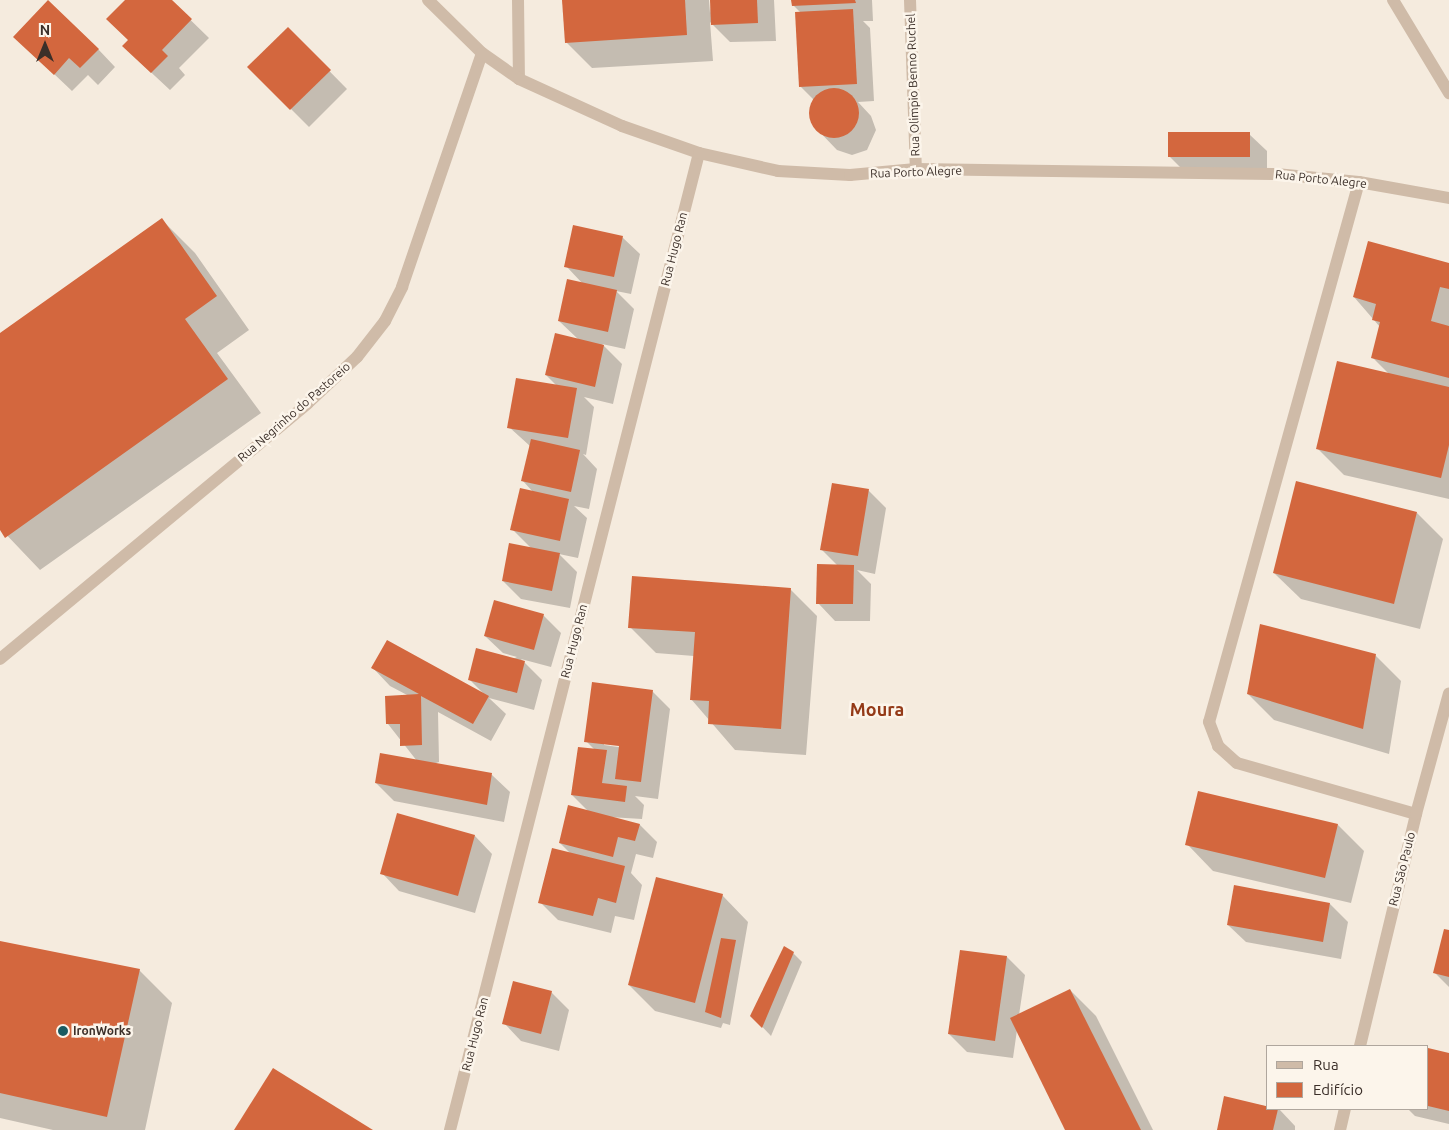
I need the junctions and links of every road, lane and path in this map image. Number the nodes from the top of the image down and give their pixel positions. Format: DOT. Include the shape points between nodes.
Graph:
graph roads {
  1 [pos="428,0"];
  2 [pos="518,0"];
  3 [pos="910,0"];
  4 [pos="1393,0"];
  5 [pos="482,53"];
  6 [pos="519,79"];
  7 [pos="1449,93"];
  8 [pos="698,153"];
  9 [pos="916,170"];
  10 [pos="1359,182"];
  11 [pos="1449,198"];
  12 [pos="0,659"];
  13 [pos="1449,693"];
  14 [pos="1416,814"];
  15 [pos="1360,1045"];
  16 [pos="1345,1110"];
  17 [pos="450,1130"];
  18 [pos="1340,1130"];
  1 -- 5 [label="street, Rua Porto Alegre"];
  2 -- 6 [label="street"];
  3 -- 9 [label="street, Rua Olimpio Benno Ruchel"];
  4 -- 7 [label="street"];
  5 -- 6 [label="street, Rua Porto Alegre"];
  5 -- 12 [label="street, Rua Negrinho do Pastoreio" via="402,287 385,321 357,357 308,403"];
  6 -- 8 [label="street, Rua Porto Alegre" via="622,126"];
  8 -- 9 [label="street, Rua Porto Alegre" via="778,171 850,175"];
  8 -- 17 [label="street, Rua Hugo Ran"];
  9 -- 10 [label="street, Rua Porto Alegre" via="1276,174"];
  10 -- 11 [label="street, Rua Porto Alegre"];
  10 -- 14 [label="street" via="1209,722 1218,746 1237,763"];
  13 -- 14 [label="street, Rua São Paulo"];
  14 -- 15 [label="street, Rua São Paulo"];
  16 -- 18 [label="street"];
}
